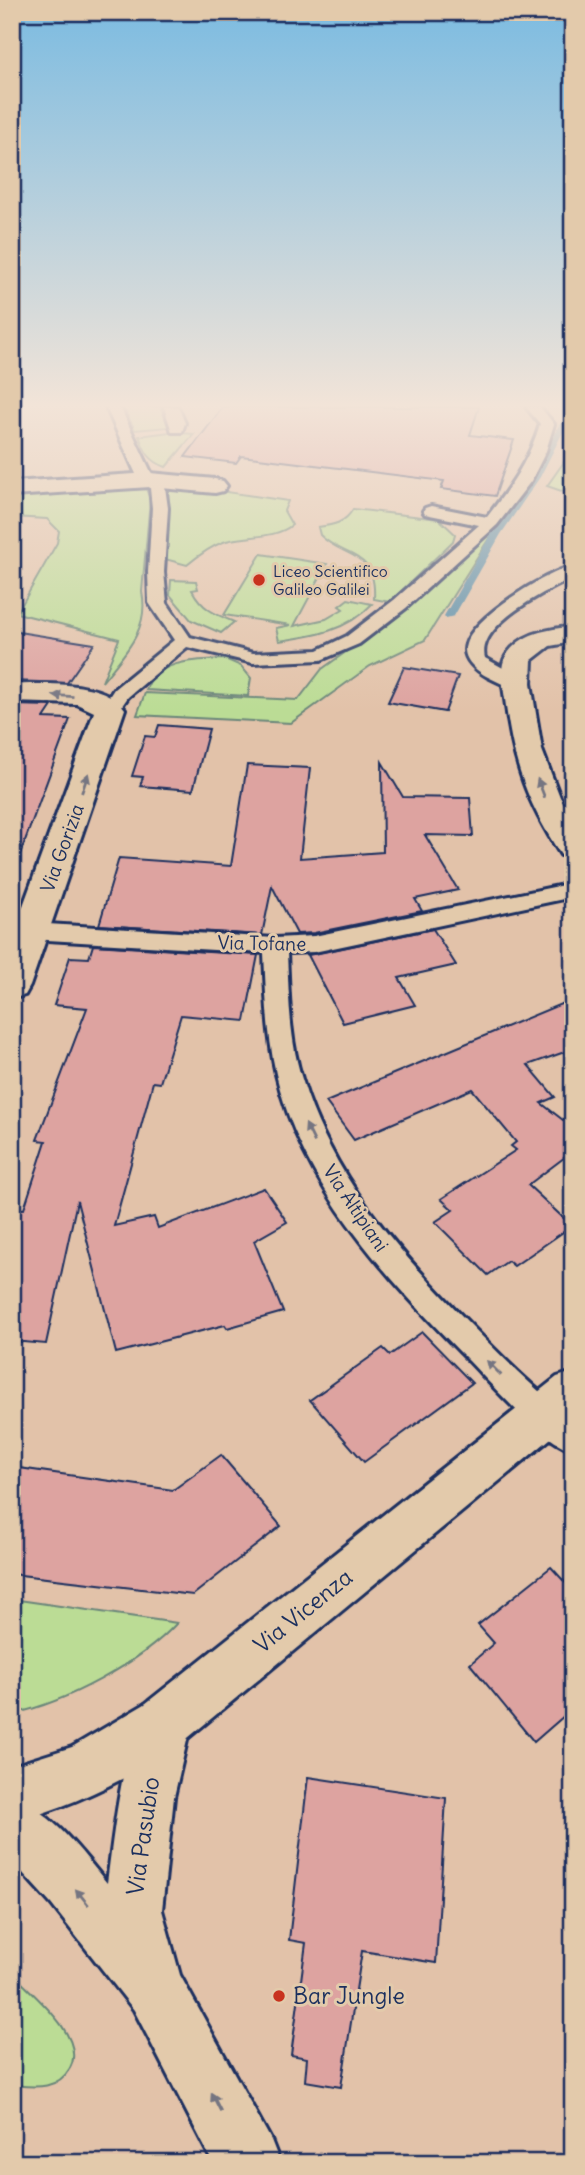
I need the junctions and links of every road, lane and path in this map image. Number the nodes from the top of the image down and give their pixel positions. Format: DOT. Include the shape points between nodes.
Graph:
graph roads {
  1 [pos="160,508"];
  2 [pos="502,508"];
  3 [pos="431,511"];
  4 [pos="491,522"];
  5 [pos="573,571"];
  6 [pos="573,634"];
  7 [pos="184,641"];
  8 [pos="517,683"];
  9 [pos="12,693"];
  10 [pos="110,709"];
  11 [pos="573,848"];
  12 [pos="573,890"];
  13 [pos="31,930"];
  14 [pos="275,946"];
  15 [pos="12,986"];
  16 [pos="563,1415"];
  17 [pos="164,1724"];
  18 [pos="12,1794"];
  19 [pos="12,1824"];
  20 [pos="155,1989"];
  21 [pos="248,2163"];
  1 -- 7 [label="lane" via="158,603"];
  2 -- 4 [label="lane"];
  3 -- 4 [label="lane"];
  4 -- 7 [label="lane" via="400,604 353,640 321,655 253,658"];
  5 -- 8 [label="lane" via="501,612 475,642 475,658"];
  6 -- 8 [label="street" via="542,639 528,648 518,659"];
  7 -- 10 [label="lane" via="121,693"];
  11 -- 8 [label="street, one-way" via="544,797 527,750"];
  10 -- 9 [label="street, one-way" via="86,697"];
  13 -- 10 [label="street, Via Gorizia, one-way"];
  12 -- 14 [label="lane, Via Tofane" via="314,944"];
  13 -- 14 [label="lane, Via Tofane"];
  13 -- 15 [label="street, Via Gorizia"];
  16 -- 14 [label="lane, Via Altipiani, one-way" via="415,1288 338,1189 306,1126 289,1079 278,1009"];
  16 -- 17 [label="street, Via Vicenza"];
  17 -- 18 [label="street, Via Vicenza" via="111,1757"];
  17 -- 20 [label="street, Via Pasubio" via="146,1797 133,1910"];
  20 -- 19 [label="street, Via Pasubio, one-way" via="72,1884"];
  21 -- 20 [label="street, Via Pasubio, one-way"];
}
